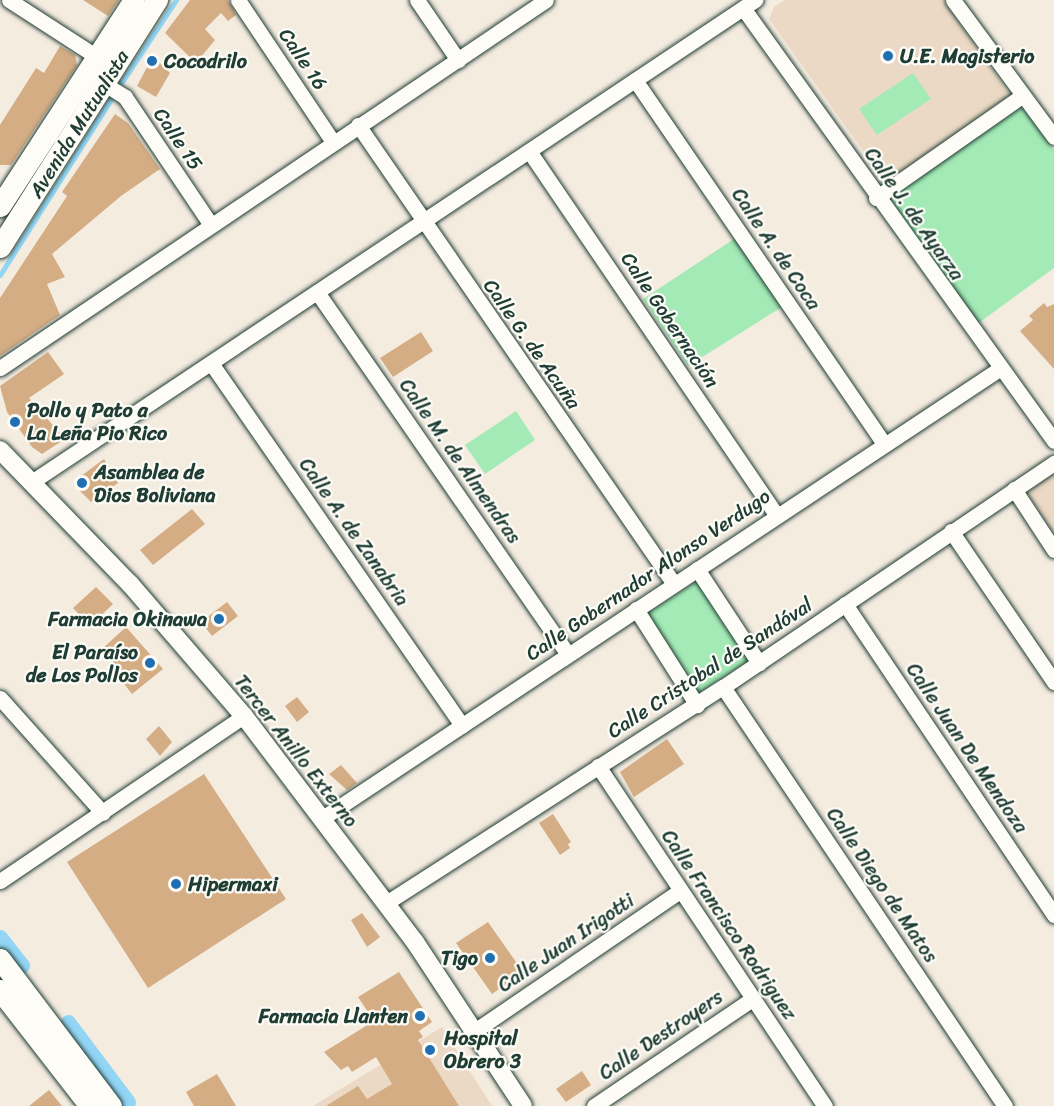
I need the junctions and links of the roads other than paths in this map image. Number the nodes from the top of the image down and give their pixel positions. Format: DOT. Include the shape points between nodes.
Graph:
graph roads {
  1 [pos="9,0"];
  2 [pos="134,0"];
  3 [pos="157,0"];
  4 [pos="237,0"];
  5 [pos="417,0"];
  6 [pos="546,0"];
  7 [pos="953,0"];
  8 [pos="749,4"];
  9 [pos="97,57"];
  10 [pos="458,60"];
  11 [pos="635,80"];
  12 [pos="103,83"];
  13 [pos="1023,95"];
  14 [pos="358,126"];
  15 [pos="1054,137"];
  16 [pos="333,141"];
  17 [pos="529,151"];
  18 [pos="6,183"];
  19 [pos="876,198"];
  20 [pos="0,206"];
  21 [pos="421,221"];
  22 [pos="211,225"];
  23 [pos="0,248"];
  24 [pos="316,292"];
  25 [pos="211,363"];
  26 [pos="0,368"];
  27 [pos="999,369"];
  28 [pos="1054,441"];
  29 [pos="883,442"];
  30 [pos="0,450"];
  31 [pos="1054,463"];
  32 [pos="33,481"];
  33 [pos="1014,489"];
  34 [pos="776,514"];
  35 [pos="951,531"];
  36 [pos="1054,550"];
  37 [pos="697,569"];
  38 [pos="674,584"];
  39 [pos="845,604"];
  40 [pos="636,609"];
  41 [pos="568,654"];
  42 [pos="759,663"];
  43 [pos="1054,682"];
  44 [pos="723,687"];
  45 [pos="0,698"];
  46 [pos="696,705"];
  47 [pos="244,716"];
  48 [pos="462,725"];
  49 [pos="598,766"];
  50 [pos="103,813"];
  51 [pos="321,819"];
  52 [pos="0,881"];
  53 [pos="680,891"];
  54 [pos="386,903"];
  55 [pos="1054,915"];
  56 [pos="0,959"];
  57 [pos="0,982"];
  58 [pos="0,990"];
  59 [pos="30,996"];
  60 [pos="752,999"];
  61 [pos="476,1030"];
  62 [pos="90,1106"];
  63 [pos="96,1106"];
  64 [pos="111,1106"];
  65 [pos="524,1106"];
  66 [pos="594,1106"];
  67 [pos="825,1106"];
  68 [pos="1005,1106"];
  1 -- 9 [label="street"];
  2 -- 9 [label="main road, Avenida Mutualista"];
  3 -- 12 [label="main road, Avenida Mutualista"];
  4 -- 16 [label="street, Calle 16"];
  5 -- 10 [label="street"];
  6 -- 10 [label="street"];
  7 -- 13 [label="street"];
  8 -- 11 [label="street"];
  8 -- 19 [label="street, Calle J. de Ayarza"];
  9 -- 18 [label="main road, Avenida Mutualista"];
  10 -- 14 [label="street"];
  11 -- 17 [label="street"];
  11 -- 29 [label="street, Calle A. de Coca"];
  12 -- 22 [label="street, Calle 15" via="125,97"];
  12 -- 23 [label="main road, Avenida Mutualista"];
  13 -- 15 [label="street"];
  13 -- 19 [label="street"];
  14 -- 16 [label="street"];
  14 -- 21 [label="street, Calle G. de Acuña"];
  16 -- 22 [label="street"];
  17 -- 21 [label="street"];
  17 -- 34 [label="street, Calle Gobernación"];
  18 -- 20 [label="main road, Avenida Mutualista"];
  19 -- 27 [label="street, Calle J. de Ayarza"];
  21 -- 24 [label="street"];
  21 -- 38 [label="street, Calle G. de Acuña"];
  22 -- 26 [label="street"];
  24 -- 25 [label="street"];
  24 -- 41 [label="street, Calle M. de Almendras"];
  25 -- 32 [label="street"];
  25 -- 48 [label="street, Calle A. de Zanabria"];
  27 -- 28 [label="street, Calle J. de Ayarza"];
  27 -- 29 [label="street, Calle Gobernador Alonso Verdugo"];
  29 -- 34 [label="street, Calle Gobernador Alonso Verdugo"];
  30 -- 32 [label="street, Tercer Anillo Externo"];
  31 -- 33 [label="street, Calle Cristobal de Sandóval"];
  32 -- 47 [label="street, Tercer Anillo Externo" via="130,584"];
  33 -- 35 [label="street, Calle Cristobal de Sandóval"];
  33 -- 36 [label="street"];
  34 -- 37 [label="street, Calle Gobernador Alonso Verdugo"];
  35 -- 39 [label="street, Calle Cristobal de Sandóval"];
  35 -- 43 [label="street"];
  37 -- 38 [label="street, Calle Gobernador Alonso Verdugo"];
  37 -- 42 [label="street"];
  38 -- 40 [label="street, Calle Gobernador Alonso Verdugo"];
  39 -- 42 [label="street, Calle Cristobal de Sandóval"];
  39 -- 55 [label="street, Calle Juan De Mendoza"];
  40 -- 41 [label="street, Calle Gobernador Alonso Verdugo"];
  40 -- 46 [label="street"];
  41 -- 48 [label="street, Calle Gobernador Alonso Verdugo"];
  42 -- 44 [label="street, Calle Cristobal de Sandóval"];
  44 -- 46 [label="street, Calle Cristobal de Sandóval"];
  44 -- 68 [label="street, Calle Diego de Matos"];
  45 -- 50 [label="street"];
  46 -- 49 [label="street, Calle Cristobal de Sandóval"];
  47 -- 50 [label="street"];
  47 -- 51 [label="street, Tercer Anillo Externo"];
  48 -- 51 [label="street, Calle Gobernador Alonso Verdugo"];
  49 -- 53 [label="street, Calle Francisco Rodriguez"];
  49 -- 54 [label="street, Calle Cristobal de Sandóval"];
  50 -- 52 [label="street"];
  51 -- 54 [label="street, Tercer Anillo Externo"];
  53 -- 60 [label="street, Calle Francisco Rodriguez"];
  53 -- 61 [label="street, Calle Juan Irigotti"];
  54 -- 61 [label="street, Tercer Anillo Externo"];
  56 -- 59 [label="main road"];
  57 -- 58 [label="main road"];
  58 -- 62 [label="main road"];
  59 -- 63 [label="main road" via="36,1025"];
  59 -- 64 [label="main road"];
  60 -- 66 [label="street, Calle Destroyers"];
  60 -- 67 [label="street, Calle Francisco Rodriguez"];
  61 -- 65 [label="street, Tercer Anillo Externo"];
}
